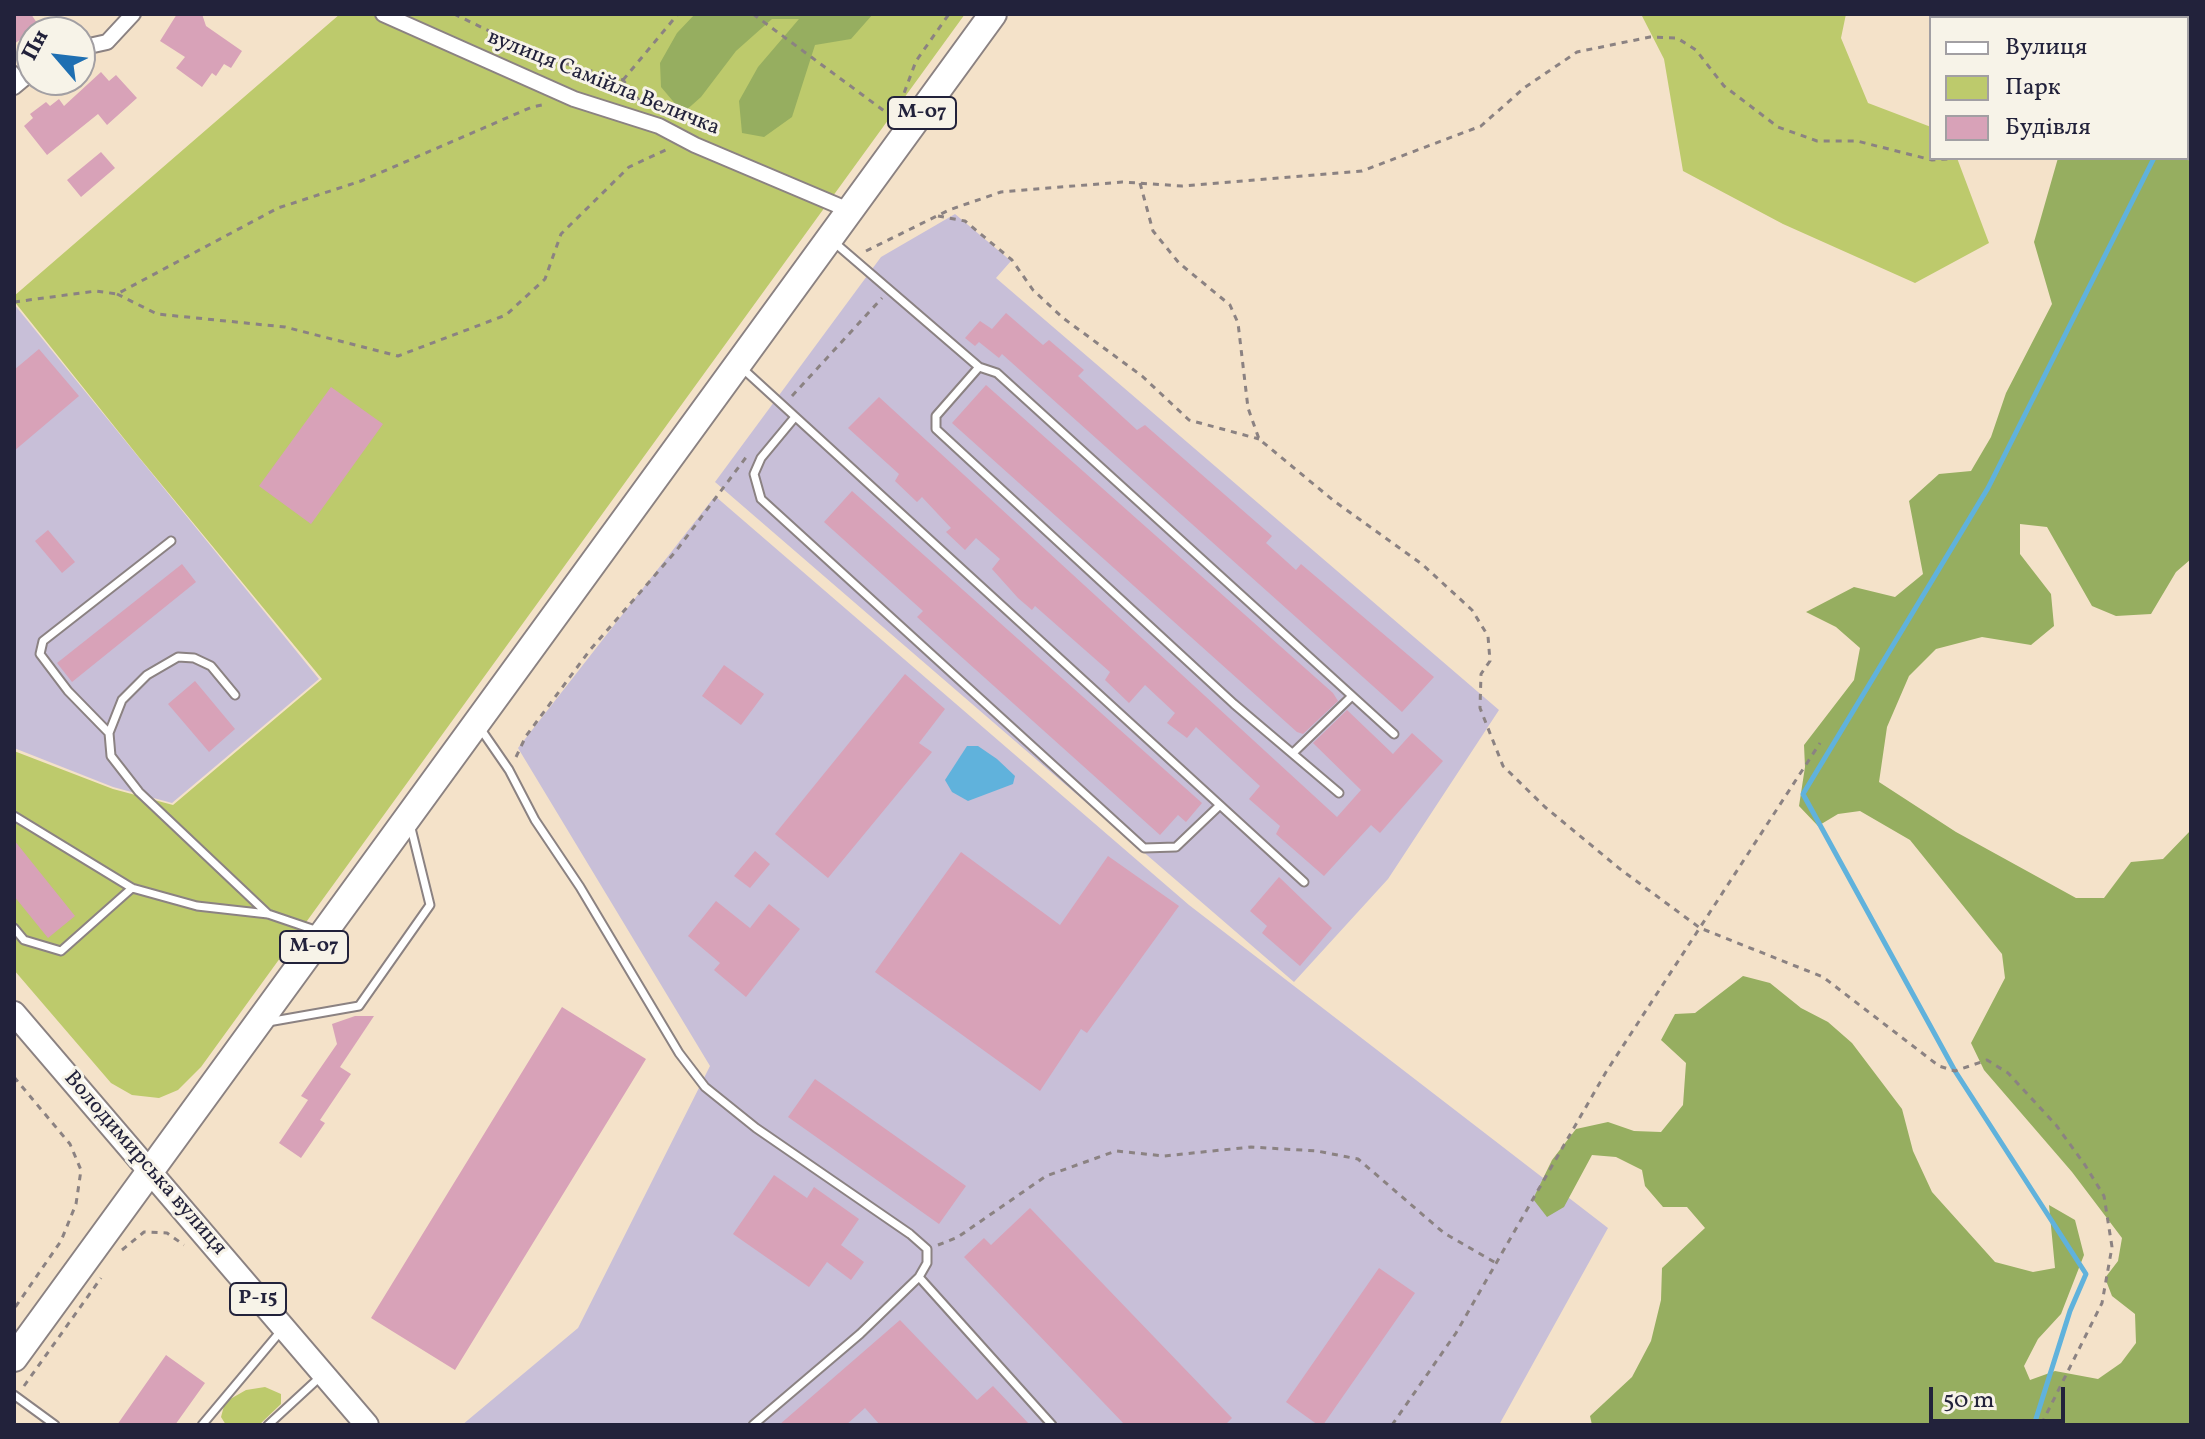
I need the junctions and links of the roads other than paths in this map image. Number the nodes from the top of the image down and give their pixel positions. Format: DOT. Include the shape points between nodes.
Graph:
graph roads {
  1 [pos="133,14"];
  2 [pos="383,14"];
  3 [pos="993,14"];
  4 [pos="96,44"];
  5 [pos="851,211"];
  6 [pos="830,239"];
  7 [pos="740,367"];
  8 [pos="979,367"];
  9 [pos="795,417"];
  10 [pos="171,541"];
  11 [pos="235,695"];
  12 [pos="1352,696"];
  13 [pos="476,723"];
  14 [pos="109,733"];
  15 [pos="1394,734"];
  16 [pos="1293,753"];
  17 [pos="1339,793"];
  18 [pos="1219,806"];
  19 [pos="14,816"];
  20 [pos="408,817"];
  21 [pos="1304,882"];
  22 [pos="132,888"];
  23 [pos="268,914"];
  24 [pos="14,928"];
  25 [pos="324,933"];
  26 [pos="14,1013"];
  27 [pos="258,1024"];
  28 [pos="151,1171"];
  29 [pos="919,1277"];
  30 [pos="283,1328"];
  31 [pos="14,1358"];
  32 [pos="323,1374"];
  33 [pos="16,1393"];
  34 [pos="55,1425"];
  35 [pos="202,1425"];
  36 [pos="268,1425"];
  37 [pos="367,1425"];
  38 [pos="753,1425"];
  39 [pos="1052,1425"];
  1 -- 4 [label="street" via="107,42"];
  2 -- 5 [label="street, вулиця Самійла Величка" via="574,99 659,126"];
  3 -- 5 [label="highway, М-07"];
  5 -- 6 [label="highway, М-07"];
  6 -- 7 [label="highway, М-07"];
  6 -- 8 [label="lane"];
  7 -- 9 [label="lane"];
  7 -- 13 [label="highway, М-07"];
  8 -- 12 [label="lane" via="997,373"];
  8 -- 16 [label="lane" via="936,416 936,429"];
  9 -- 18 [label="lane"];
  9 -- 18 [label="lane" via="754,474 761,499 1144,848 1176,847"];
  10 -- 14 [label="lane" via="43,641 40,654"];
  11 -- 14 [label="lane" via="211,666 178,657 147,675 122,700"];
  12 -- 15 [label="lane"];
  12 -- 16 [label="lane"];
  13 -- 20 [label="highway, М-07"];
  13 -- 29 [label="lane" via="705,1087 927,1249"];
  14 -- 23 [label="lane" via="111,756 139,792"];
  16 -- 17 [label="lane"];
  18 -- 21 [label="lane"];
  19 -- 22 [label="lane"];
  20 -- 25 [label="highway, М-07"];
  20 -- 27 [label="lane" via="430,905 359,1006"];
  22 -- 23 [label="lane" via="197,906"];
  22 -- 24 [label="lane" via="61,951 24,940"];
  23 -- 25 [label="lane"];
  25 -- 27 [label="highway, М-07"];
  26 -- 28 [label="main road, Володимирська вулиця / Р-15"];
  27 -- 28 [label="highway, М-07"];
  28 -- 30 [label="main road, Володимирська вулиця / Р-15"];
  28 -- 31 [label="highway, М-07"];
  29 -- 38 [label="lane"];
  29 -- 39 [label="lane"];
  30 -- 32 [label="main road, Володимирська вулиця / Р-15"];
  30 -- 35 [label="lane"];
  32 -- 36 [label="lane"];
  32 -- 37 [label="main road, Володимирська вулиця / Р-15"];
  33 -- 34 [label="lane"];
}
